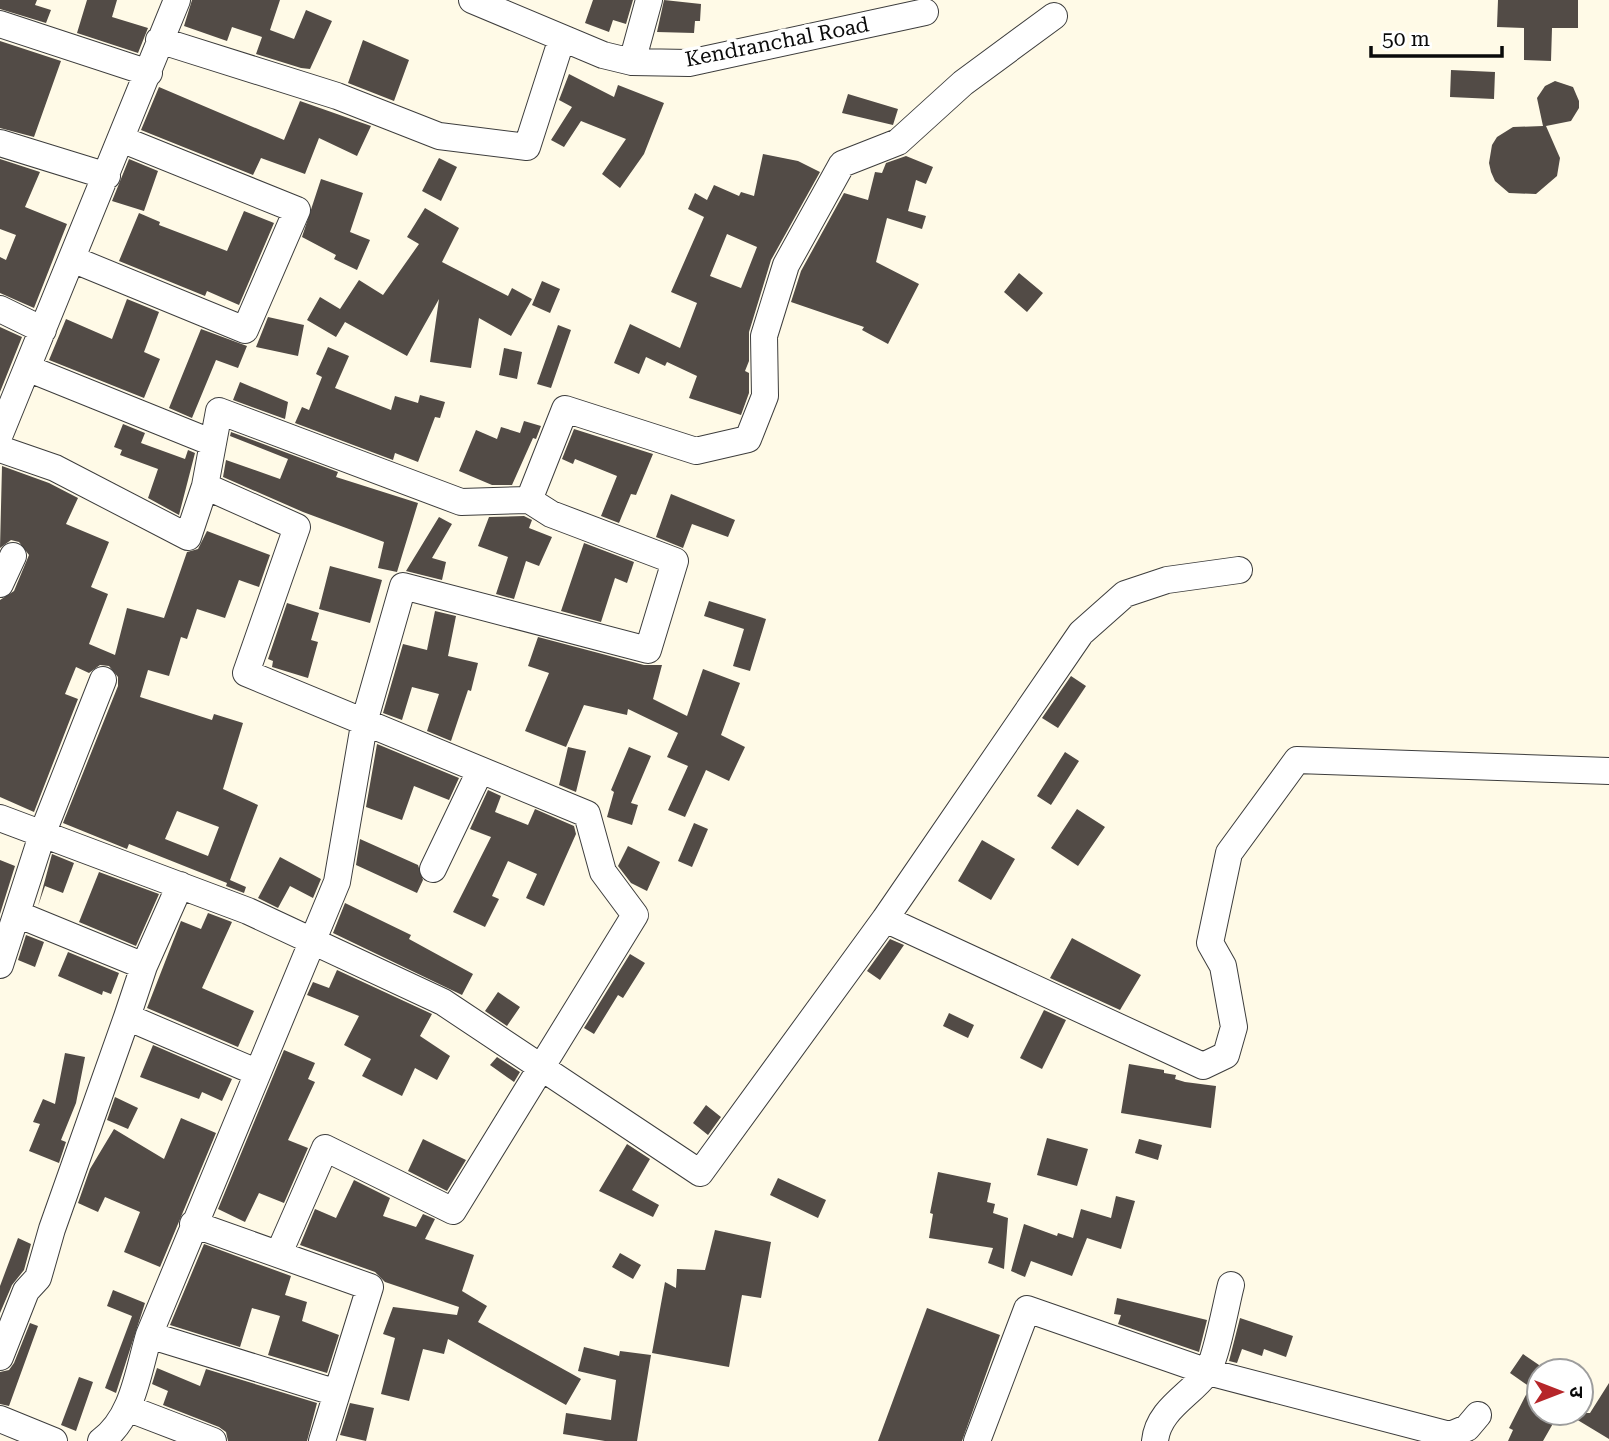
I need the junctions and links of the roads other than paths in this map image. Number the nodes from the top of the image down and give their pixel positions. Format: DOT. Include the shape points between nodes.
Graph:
graph roads {
  1 [pos="177,0"];
  2 [pos="472,0"];
  3 [pos="649,0"];
  4 [pos="925,12"];
  5 [pos="1054,16"];
  6 [pos="0,24"];
  7 [pos="562,38"];
  8 [pos="159,40"];
  9 [pos="632,62"];
  10 [pos="149,73"];
  11 [pos="121,139"];
  12 [pos="0,143"];
  13 [pos="107,176"];
  14 [pos="72,259"];
  15 [pos="0,309"];
  16 [pos="43,330"];
  17 [pos="27,368"];
  18 [pos="0,435"];
  19 [pos="213,443"];
  20 [pos="0,449"];
  21 [pos="205,486"];
  22 [pos="529,500"];
  23 [pos="13,556"];
  24 [pos="1240,570"];
  25 [pos="0,584"];
  26 [pos="103,680"];
  27 [pos="365,719"];
  28 [pos="480,771"];
  29 [pos="1609,771"];
  30 [pos="0,818"];
  31 [pos="43,832"];
  32 [pos="433,869"];
  33 [pos="180,885"];
  34 [pos="17,914"];
  35 [pos="885,919"];
  36 [pos="310,942"];
  37 [pos="0,965"];
  38 [pos="144,966"];
  39 [pos="127,1017"];
  40 [pos="541,1067"];
  41 [pos="256,1072"];
  42 [pos="193,1224"];
  43 [pos="279,1253"];
  44 [pos="1231,1285"];
  45 [pos="149,1335"];
  46 [pos="0,1357"];
  47 [pos="1208,1372"];
  48 [pos="337,1393"];
  49 [pos="127,1408"];
  50 [pos="1478,1415"];
  51 [pos="0,1419"];
  52 [pos="54,1441"];
  53 [pos="101,1441"];
  54 [pos="213,1441"];
  55 [pos="322,1441"];
  56 [pos="977,1441"];
  57 [pos="1155,1441"];
  1 -- 8 [label="street"];
  2 -- 7 [label="street, Kendranchal Road"];
  3 -- 9 [label="street"];
  4 -- 9 [label="street, Kendranchal Road" via="690,63"];
  5 -- 22 [label="street" via="963,83 898,142 842,164 786,265 764,336 765,396 748,439 696,451 565,409"];
  6 -- 10 [label="street"];
  7 -- 8 [label="street" via="527,147 439,136 337,96"];
  7 -- 9 [label="street, Kendranchal Road"];
  8 -- 10 [label="street"];
  10 -- 11 [label="street"];
  11 -- 13 [label="street"];
  11 -- 14 [label="street" via="297,210 245,330"];
  12 -- 13 [label="street"];
  13 -- 14 [label="street"];
  14 -- 16 [label="street"];
  15 -- 16 [label="street"];
  16 -- 17 [label="street"];
  17 -- 18 [label="street"];
  17 -- 19 [label="street"];
  19 -- 21 [label="street"];
  19 -- 22 [label="street" via="219,411 461,502"];
  20 -- 21 [label="street" via="55,468 188,537"];
  21 -- 27 [label="street" via="297,527 246,673"];
  22 -- 27 [label="street" via="551,514 675,561 648,650 403,586"];
  23 -- 25 [label="street"];
  24 -- 35 [label="street" via="1167,580 1125,594 1081,633"];
  26 -- 31 [label="street"];
  27 -- 28 [label="street"];
  27 -- 36 [label="street" via="337,883"];
  28 -- 32 [label="street"];
  28 -- 40 [label="street" via="587,814 603,872 635,915"];
  29 -- 35 [label="street" via="1297,760 1229,853 1210,943 1223,966 1234,1027 1226,1055 1203,1066"];
  30 -- 31 [label="street"];
  31 -- 33 [label="street"];
  31 -- 34 [label="street"];
  33 -- 36 [label="street"];
  33 -- 38 [label="street"];
  34 -- 37 [label="street"];
  34 -- 38 [label="street"];
  35 -- 40 [label="street" via="700,1173"];
  36 -- 40 [label="street" via="443,1002"];
  36 -- 41 [label="street"];
  38 -- 39 [label="street"];
  39 -- 41 [label="street"];
  39 -- 46 [label="street" via="38,1278 26,1291"];
  40 -- 43 [label="street" via="453,1211 326,1148"];
  41 -- 42 [label="street"];
  42 -- 43 [label="street"];
  42 -- 45 [label="street"];
  43 -- 48 [label="street" via="370,1287"];
  44 -- 47 [label="street"];
  45 -- 48 [label="street"];
  45 -- 49 [label="street"];
  47 -- 50 [label="street" via="1450,1436 1467,1428"];
  47 -- 56 [label="street" via="1027,1309"];
  47 -- 57 [label="street" via="1173,1405"];
  48 -- 55 [label="street"];
  49 -- 53 [label="street" via="117,1429"];
  49 -- 54 [label="street"];
  51 -- 52 [label="street"];
}
